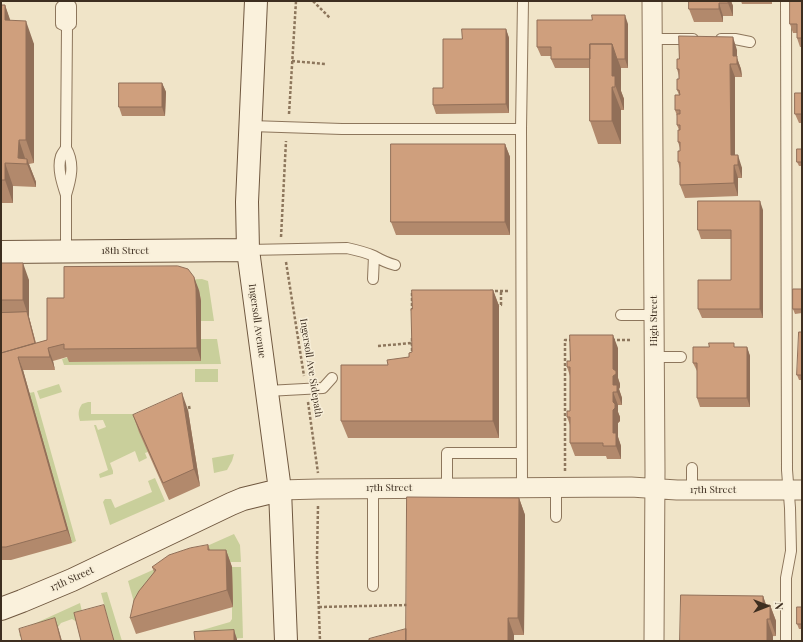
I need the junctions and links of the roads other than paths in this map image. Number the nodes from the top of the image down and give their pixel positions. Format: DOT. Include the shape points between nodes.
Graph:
graph roads {
  1 [pos="67,1"];
  2 [pos="256,1"];
  3 [pos="523,1"];
  4 [pos="652,1"];
  5 [pos="786,1"];
  6 [pos="653,39"];
  7 [pos="750,42"];
  8 [pos="251,126"];
  9 [pos="521,129"];
  10 [pos="248,250"];
  11 [pos="66,251"];
  12 [pos="1,252"];
  13 [pos="374,256"];
  14 [pos="395,265"];
  15 [pos="373,279"];
  16 [pos="621,315"];
  17 [pos="654,315"];
  18 [pos="654,358"];
  19 [pos="681,358"];
  20 [pos="332,378"];
  21 [pos="267,392"];
  22 [pos="521,453"];
  23 [pos="692,468"];
  24 [pos="373,488"];
  25 [pos="447,488"];
  26 [pos="522,488"];
  27 [pos="556,488"];
  28 [pos="654,489"];
  29 [pos="280,490"];
  30 [pos="692,490"];
  31 [pos="795,490"];
  32 [pos="556,517"];
  33 [pos="373,586"];
  34 [pos="1,609"];
  35 [pos="286,641"];
  36 [pos="654,641"];
  37 [pos="786,641"];
  1 -- 11 [label="lane" via="61,7 61,24 67,27 66,148 61,156 60,166 66,195"];
  2 -- 8 [label="main road, Ingersoll Avenue"];
  3 -- 9 [label="lane"];
  4 -- 6 [label="street, High Street"];
  5 -- 31 [label="lane" via="787,470"];
  6 -- 7 [label="lane" via="735,39"];
  6 -- 17 [label="street, High Street"];
  8 -- 9 [label="lane"];
  8 -- 10 [label="main road, Ingersoll Avenue" via="247,202"];
  9 -- 22 [label="lane"];
  10 -- 11 [label="main road, 18th Street"];
  10 -- 13 [label="lane" via="347,248"];
  10 -- 21 [label="main road, Ingersoll Avenue"];
  11 -- 12 [label="main road, 18th Street"];
  13 -- 14 [label="lane"];
  13 -- 15 [label="lane"];
  16 -- 17 [label="lane"];
  17 -- 18 [label="street, High Street"];
  18 -- 19 [label="lane"];
  18 -- 28 [label="street, High Street"];
  20 -- 21 [label="lane" via="323,388"];
  21 -- 29 [label="main road, Ingersoll Avenue"];
  22 -- 25 [label="lane" via="447,453"];
  22 -- 26 [label="lane"];
  23 -- 30 [label="lane"];
  24 -- 25 [label="street, 17th Street"];
  24 -- 29 [label="street, 17th Street"];
  24 -- 33 [label="lane"];
  25 -- 26 [label="street, 17th Street"];
  26 -- 27 [label="street, 17th Street"];
  27 -- 28 [label="street, 17th Street"];
  27 -- 32 [label="lane"];
  28 -- 30 [label="street, 17th Street"];
  28 -- 36 [label="street, High Street"];
  29 -- 34 [label="main road, 17th Street" via="231,504 72,580"];
  29 -- 35 [label="main road, Ingersoll Avenue"];
  30 -- 31 [label="street, 17th Street"];
  31 -- 37 [label="lane" via="795,541 786,578"];
}
